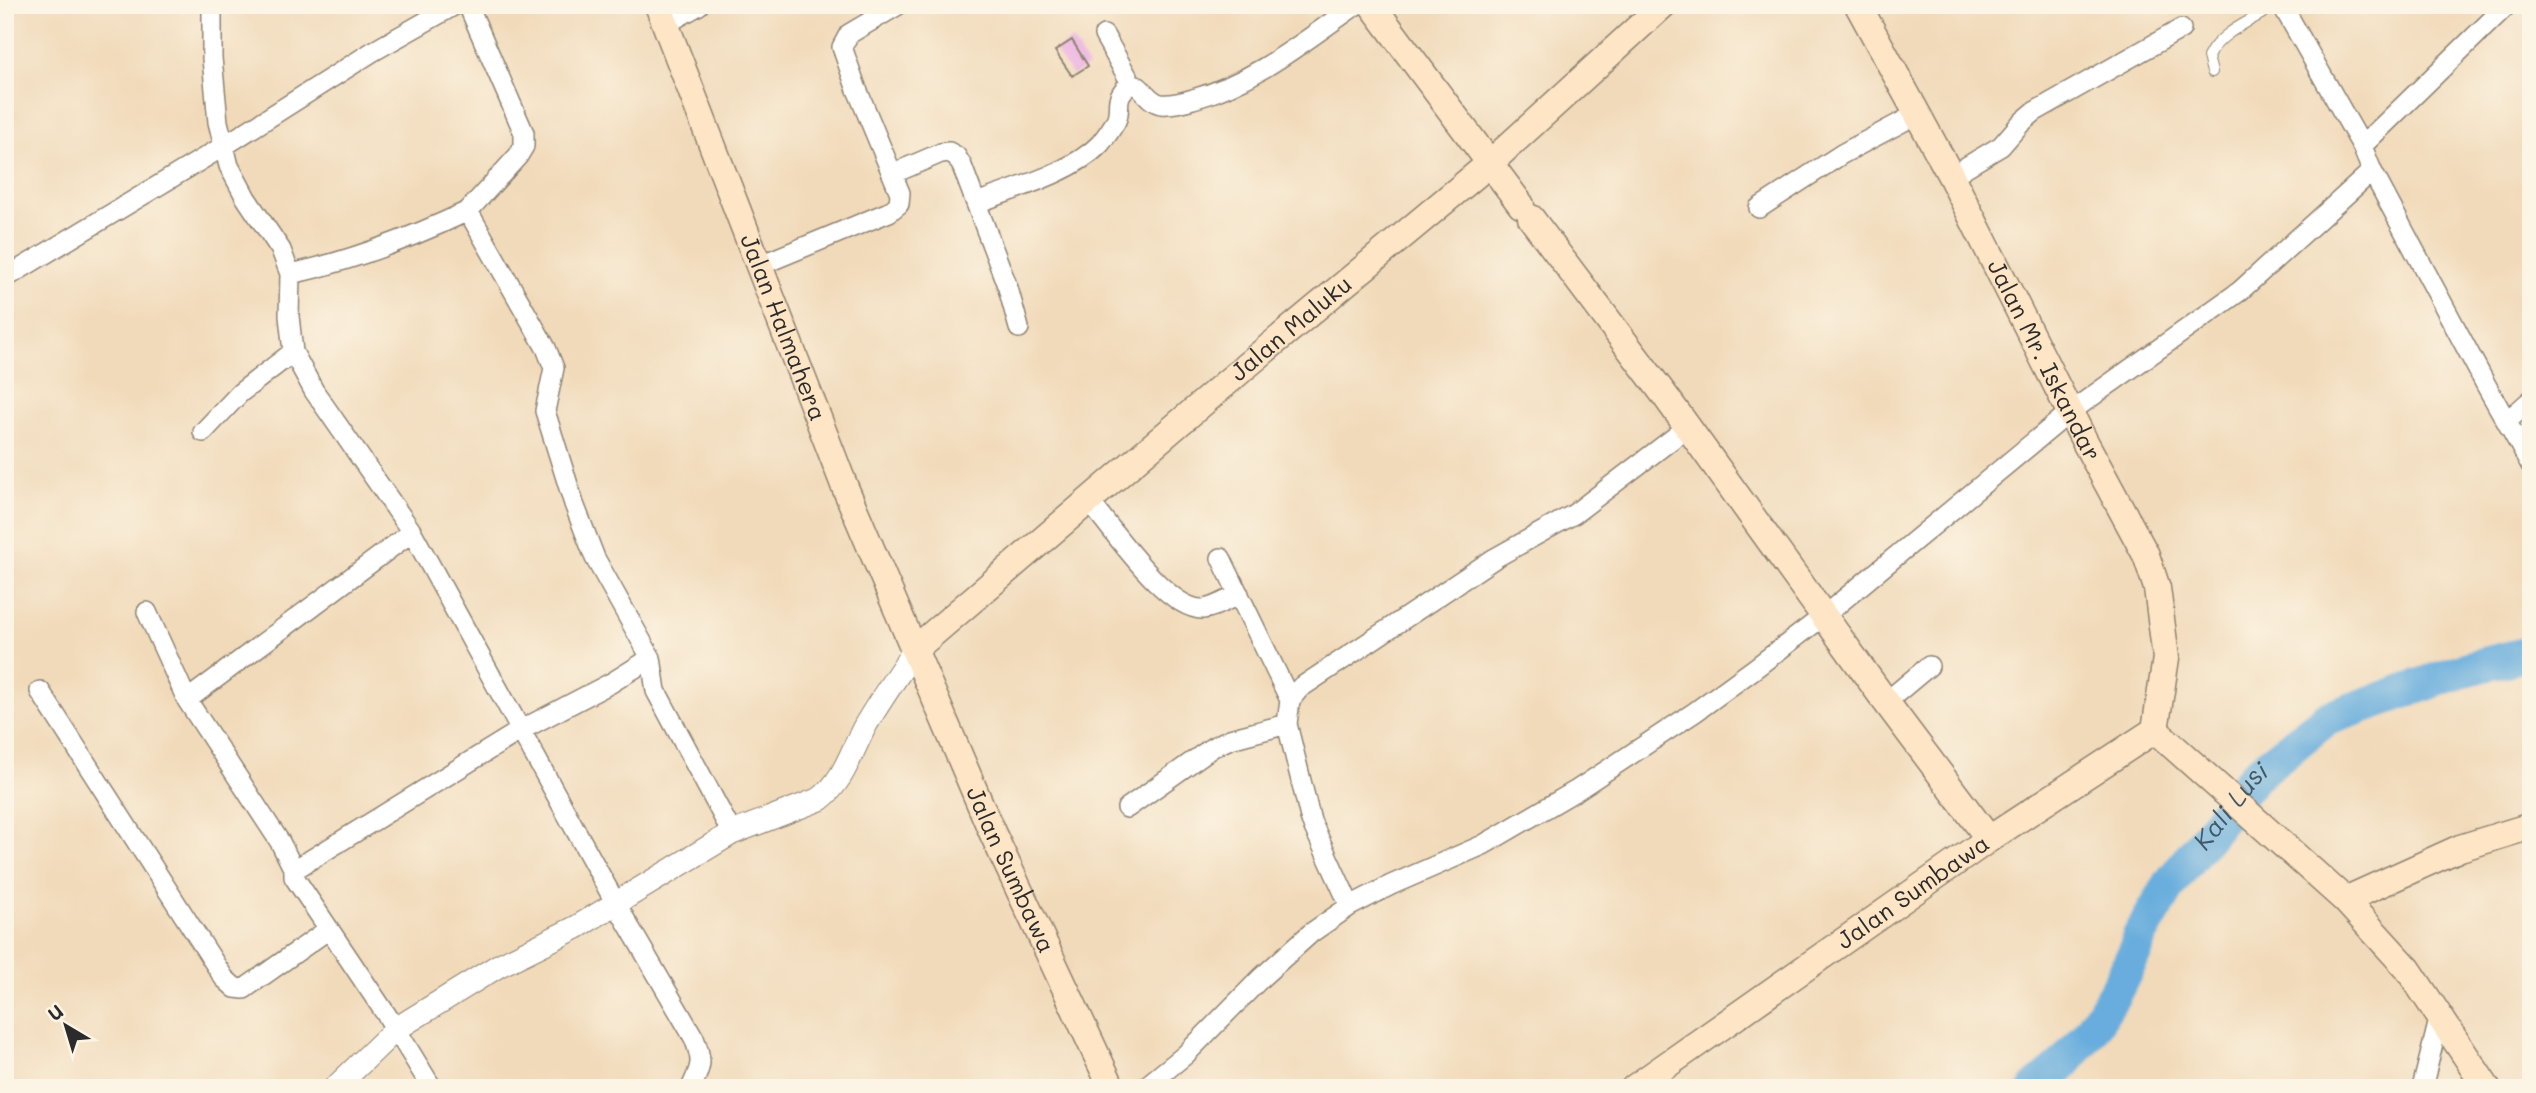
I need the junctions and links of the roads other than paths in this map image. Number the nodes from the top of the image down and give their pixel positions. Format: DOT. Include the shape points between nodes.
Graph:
graph roads {
  1 [pos="212,5"];
  2 [pos="455,5"];
  3 [pos="468,5"];
  4 [pos="699,5"];
  5 [pos="898,5"];
  6 [pos="1356,5"];
  7 [pos="1372,5"];
  8 [pos="1663,5"];
  9 [pos="1858,5"];
  10 [pos="2279,5"];
  11 [pos="2507,5"];
  12 [pos="662,15"];
  13 [pos="2181,29"];
  14 [pos="1104,35"];
  15 [pos="2212,72"];
  16 [pos="1131,83"];
  17 [pos="1917,114"];
  18 [pos="224,146"];
  19 [pos="2362,146"];
  20 [pos="1489,164"];
  21 [pos="2372,171"];
  22 [pos="892,174"];
  23 [pos="1951,176"];
  24 [pos="977,203"];
  25 [pos="1759,208"];
  26 [pos="468,211"];
  27 [pos="758,266"];
  28 [pos="290,274"];
  29 [pos="5,278"];
  30 [pos="1019,328"];
  31 [pos="293,352"];
  32 [pos="2531,400"];
  33 [pos="2070,412"];
  34 [pos="2507,421"];
  35 [pos="1688,427"];
  36 [pos="203,432"];
  37 [pos="2531,465"];
  38 [pos="1089,501"];
  39 [pos="412,532"];
  40 [pos="1221,558"];
  41 [pos="1239,594"];
  42 [pos="147,612"];
  43 [pos="1825,615"];
  44 [pos="915,649"];
  45 [pos="651,658"];
  46 [pos="1929,666"];
  47 [pos="40,691"];
  48 [pos="187,700"];
  49 [pos="1290,700"];
  50 [pos="1886,702"];
  51 [pos="1287,724"];
  52 [pos="521,730"];
  53 [pos="2155,730"];
  54 [pos="1127,808"];
  55 [pos="2531,826"];
  56 [pos="732,833"];
  57 [pos="1989,839"];
  58 [pos="294,870"];
  59 [pos="2338,893"];
  60 [pos="615,902"];
  61 [pos="1350,906"];
  62 [pos="329,929"];
  63 [pos="2440,1016"];
  64 [pos="396,1029"];
  65 [pos="335,1088"];
  66 [pos="432,1088"];
  67 [pos="691,1088"];
  68 [pos="1112,1088"];
  69 [pos="1144,1088"];
  70 [pos="1634,1088"];
  71 [pos="2422,1088"];
  72 [pos="2487,1088"];
  1 -- 18 [label="street" via="218,122"];
  2 -- 18 [label="street"];
  3 -- 26 [label="street" via="524,133 524,146"];
  4 -- 12 [label="street"];
  5 -- 22 [label="street" via="849,34 842,47"];
  6 -- 16 [label="street" via="1270,65 1221,92 1161,104"];
  7 -- 20 [label="main road"];
  8 -- 20 [label="main road, Jalan Maluku"];
  9 -- 17 [label="main road, Jalan Mr. Iskandar"];
  10 -- 15 [label="lane" via="2213,46 2208,57"];
  10 -- 19 [label="street"];
  11 -- 19 [label="street"];
  12 -- 27 [label="main road, Jalan Halmahera"];
  13 -- 23 [label="street" via="2034,112 2001,146"];
  14 -- 16 [label="street"];
  16 -- 24 [label="street" via="1120,94 1117,119 1100,144 1080,160"];
  17 -- 23 [label="main road, Jalan Mr. Iskandar"];
  17 -- 25 [label="street" via="1842,154"];
  18 -- 28 [label="street" via="229,166 281,250"];
  18 -- 29 [label="street"];
  19 -- 21 [label="street"];
  20 -- 35 [label="main road"];
  20 -- 38 [label="main road, Jalan Maluku"];
  21 -- 33 [label="street" via="2240,291"];
  21 -- 34 [label="street"];
  22 -- 24 [label="street" via="948,152 962,166"];
  22 -- 27 [label="street" via="900,193 894,208"];
  23 -- 33 [label="main road, Jalan Mr. Iskandar"];
  24 -- 30 [label="street"];
  26 -- 28 [label="street" via="403,241"];
  26 -- 45 [label="street" via="546,348 554,368 545,411 555,446 594,558"];
  27 -- 44 [label="main road, Jalan Halmahera"];
  28 -- 31 [label="street"];
  31 -- 36 [label="street" via="240,393"];
  31 -- 39 [label="street" via="314,391"];
  32 -- 34 [label="street"];
  33 -- 43 [label="street"];
  33 -- 53 [label="main road, Jalan Mr. Iskandar" via="2146,555 2157,588 2166,658"];
  34 -- 37 [label="street"];
  35 -- 43 [label="main road"];
  35 -- 49 [label="street" via="1574,514 1495,558 1300,688"];
  38 -- 41 [label="street" via="1151,579 1180,600 1204,609"];
  38 -- 44 [label="main road, Jalan Maluku"];
  39 -- 48 [label="street"];
  39 -- 52 [label="street"];
  40 -- 41 [label="street"];
  41 -- 49 [label="street"];
  42 -- 48 [label="street"];
  43 -- 50 [label="main road"];
  43 -- 61 [label="street" via="1695,712 1577,790 1483,845"];
  44 -- 56 [label="street" via="865,726 830,792"];
  44 -- 68 [label="main road, Jalan Sumbawa" via="992,832"];
  45 -- 52 [label="street"];
  45 -- 56 [label="street" via="656,691"];
  46 -- 50 [label="street"];
  47 -- 62 [label="street" via="188,924 235,988 244,989"];
  48 -- 58 [label="street"];
  49 -- 51 [label="street"];
  50 -- 57 [label="main road"];
  51 -- 54 [label="street" via="1213,747"];
  51 -- 61 [label="street" via="1311,821"];
  52 -- 58 [label="street"];
  52 -- 60 [label="street"];
  53 -- 57 [label="main road, Jalan Sumbawa"];
  53 -- 59 [label="main road"];
  55 -- 59 [label="main road"];
  56 -- 60 [label="street"];
  57 -- 70 [label="main road, Jalan Sumbawa"];
  58 -- 62 [label="street" via="294,877"];
  59 -- 63 [label="main road" via="2408,969"];
  60 -- 64 [label="street"];
  60 -- 67 [label="street" via="694,1038 701,1058"];
  61 -- 69 [label="street" via="1262,976 1185,1055"];
  62 -- 64 [label="street"];
  63 -- 71 [label="street"];
  63 -- 72 [label="main road"];
  64 -- 65 [label="street"];
  64 -- 66 [label="street"];
}
